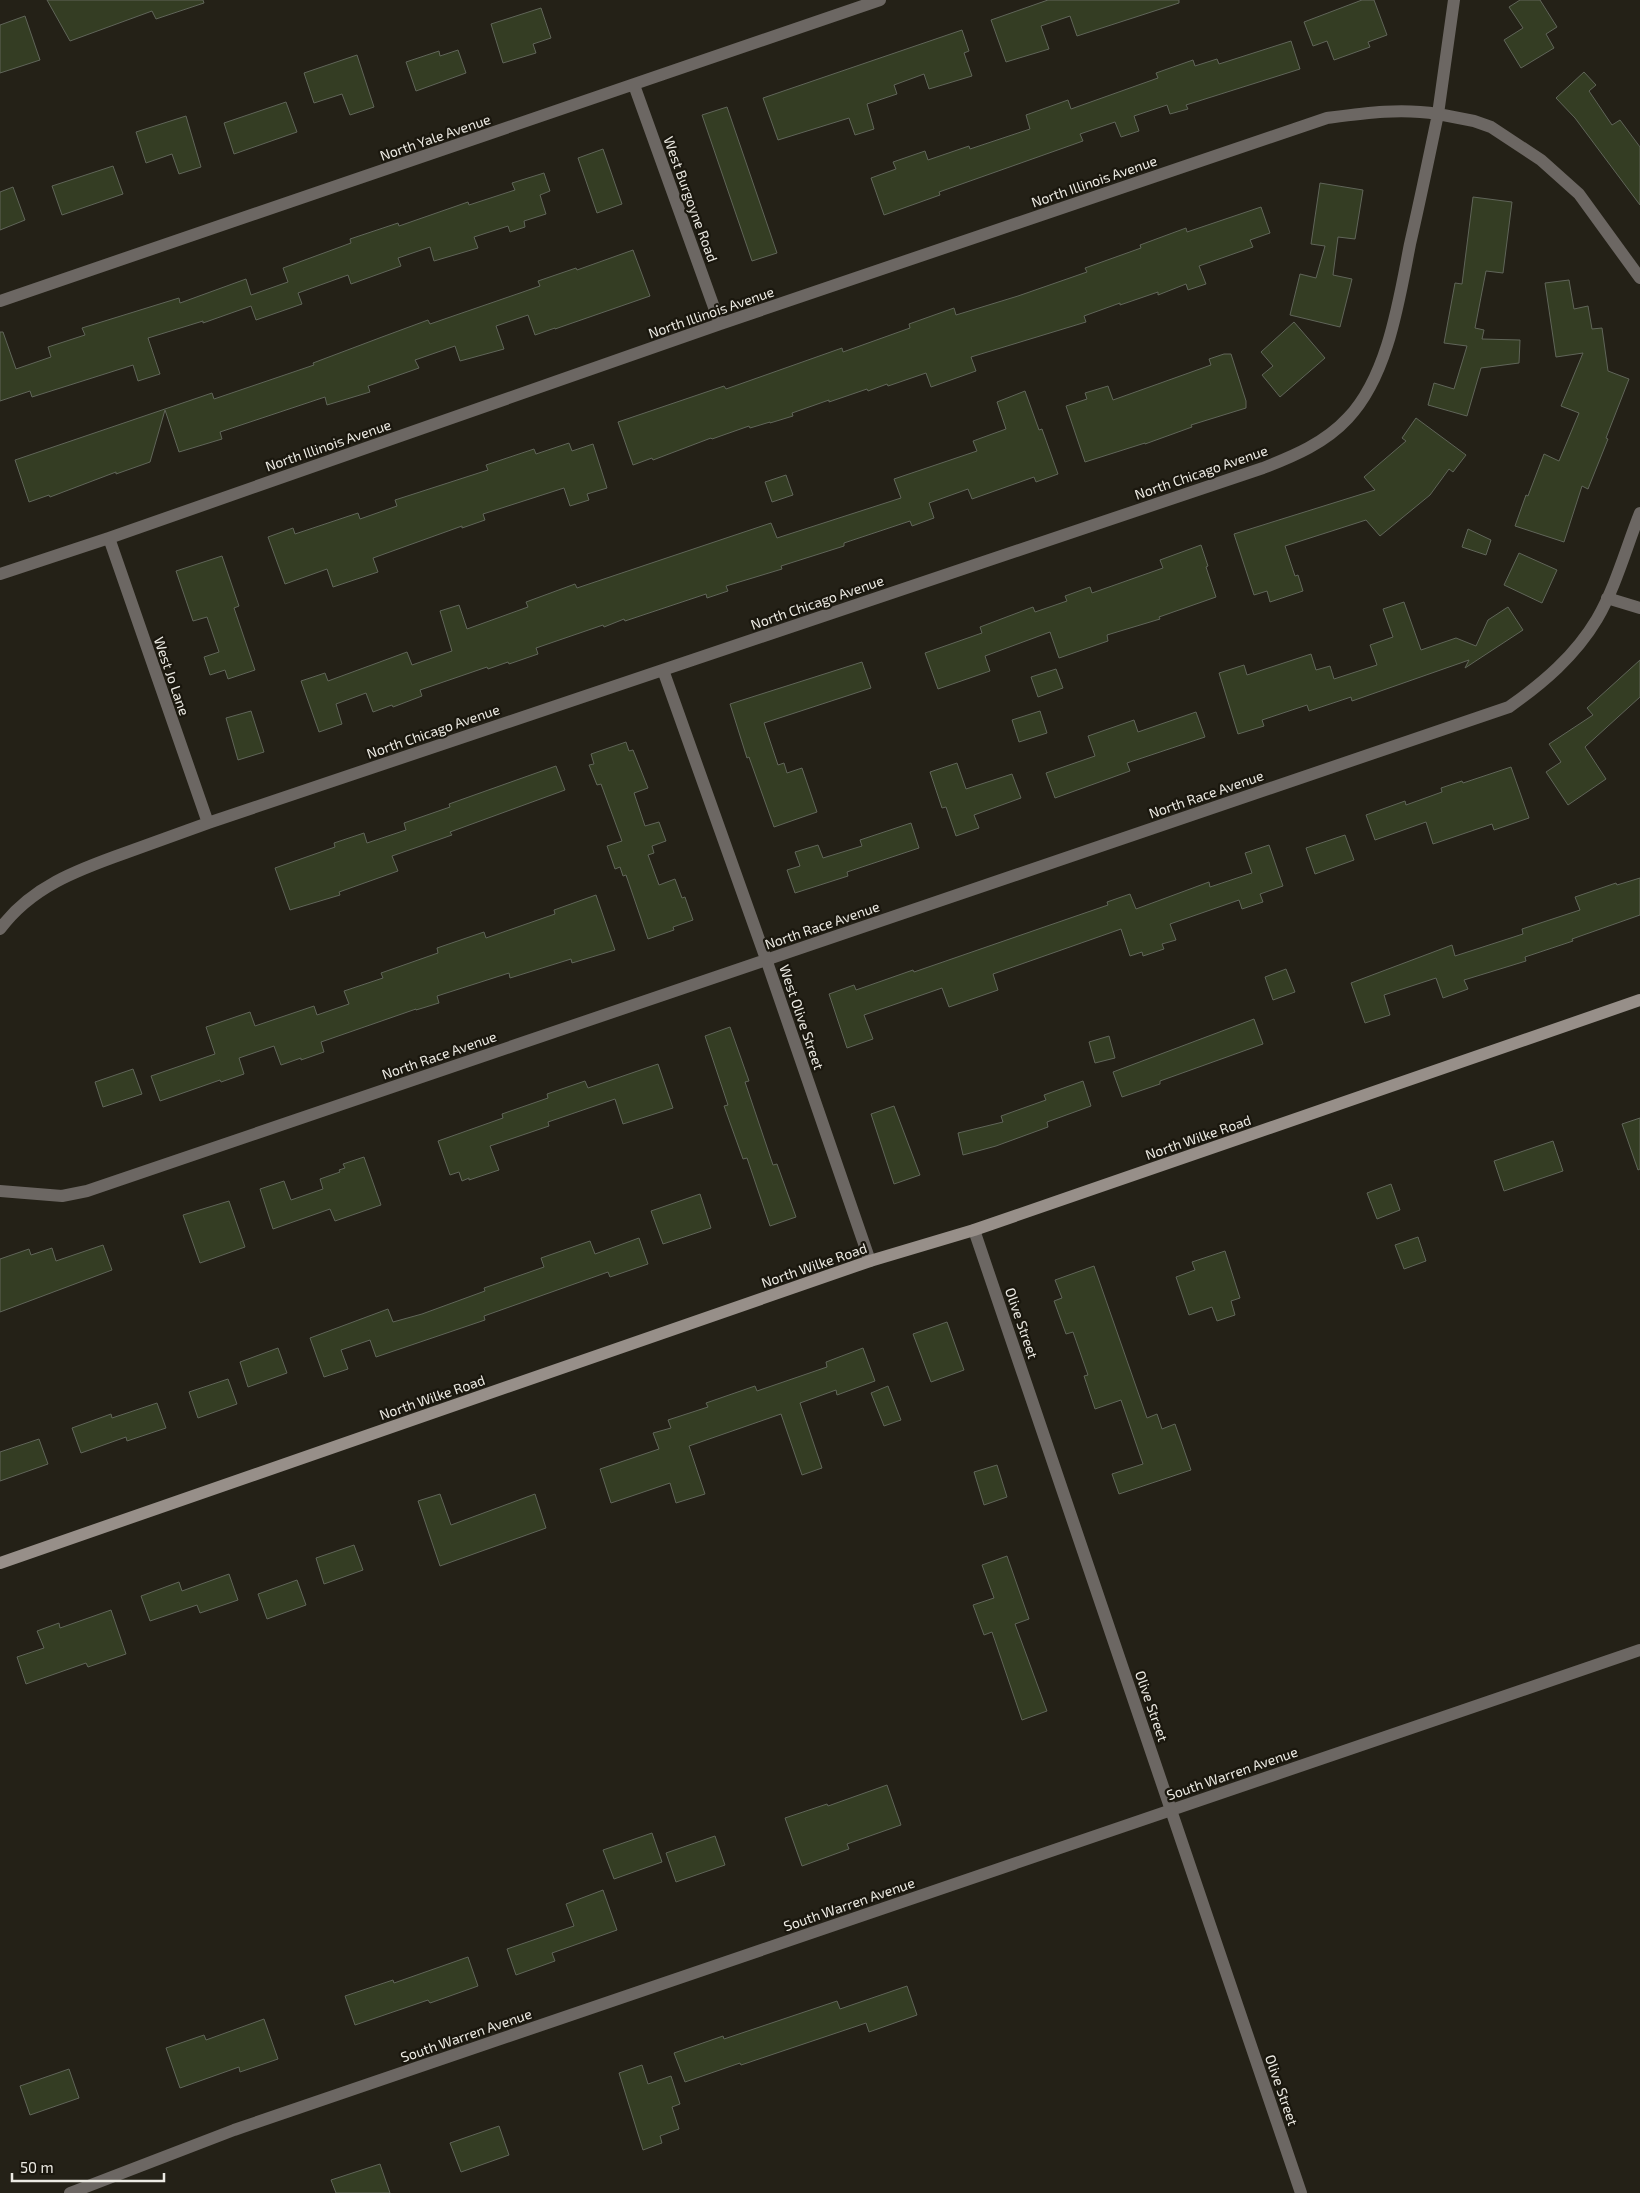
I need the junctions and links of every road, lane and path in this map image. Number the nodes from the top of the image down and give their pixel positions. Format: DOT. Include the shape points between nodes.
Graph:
graph roads {
  1 [pos="880,0"];
  2 [pos="1454,0"];
  3 [pos="634,85"];
  4 [pos="1438,114"];
  5 [pos="1640,278"];
  6 [pos="0,301"];
  7 [pos="720,324"];
  8 [pos="1640,513"];
  9 [pos="109,538"];
  10 [pos="0,574"];
  11 [pos="1607,598"];
  12 [pos="1640,608"];
  13 [pos="663,670"];
  14 [pos="208,823"];
  15 [pos="0,929"];
  16 [pos="766,959"];
  17 [pos="1640,1000"];
  18 [pos="0,1191"];
  19 [pos="974,1230"];
  20 [pos="870,1261"];
  21 [pos="0,1563"];
  22 [pos="1640,1650"];
  23 [pos="1171,1810"];
  24 [pos="70,2193"];
  25 [pos="1301,2193"];
  1 -- 3 [label="street, North Yale Avenue"];
  2 -- 4 [label="street, North Chicago Avenue"];
  3 -- 6 [label="street, North Yale Avenue"];
  3 -- 7 [label="street, West Burgoyne Road"];
  4 -- 5 [label="street, North Illinois Avenue" via="1491,127 1541,160 1580,194"];
  4 -- 7 [label="street, North Illinois Avenue" via="1382,110 1327,118"];
  4 -- 13 [label="street, North Chicago Avenue" via="1393,326 1371,384 1349,418 1334,432 1298,454 1263,468"];
  7 -- 9 [label="street, North Illinois Avenue"];
  8 -- 11 [label="street, North Race Avenue"];
  9 -- 10 [label="street, North Illinois Avenue"];
  9 -- 14 [label="street, West Jo Lane"];
  11 -- 12 [label="street"];
  11 -- 16 [label="street, North Race Avenue" via="1583,639 1563,663 1544,682 1509,707"];
  13 -- 14 [label="street, North Chicago Avenue"];
  13 -- 16 [label="street, West Olive Street"];
  14 -- 15 [label="street, North Chicago Avenue" via="72,872 40,890"];
  16 -- 18 [label="street, North Race Avenue" via="87,1191 62,1196"];
  16 -- 20 [label="street, West Olive Street"];
  17 -- 19 [label="street, North Wilke Road"];
  19 -- 20 [label="street, North Wilke Road"];
  19 -- 23 [label="street, Olive Street"];
  20 -- 21 [label="street, North Wilke Road"];
  22 -- 23 [label="street, South Warren Avenue"];
  23 -- 24 [label="street, South Warren Avenue" via="234,2130"];
  23 -- 25 [label="street, Olive Street"];
}
